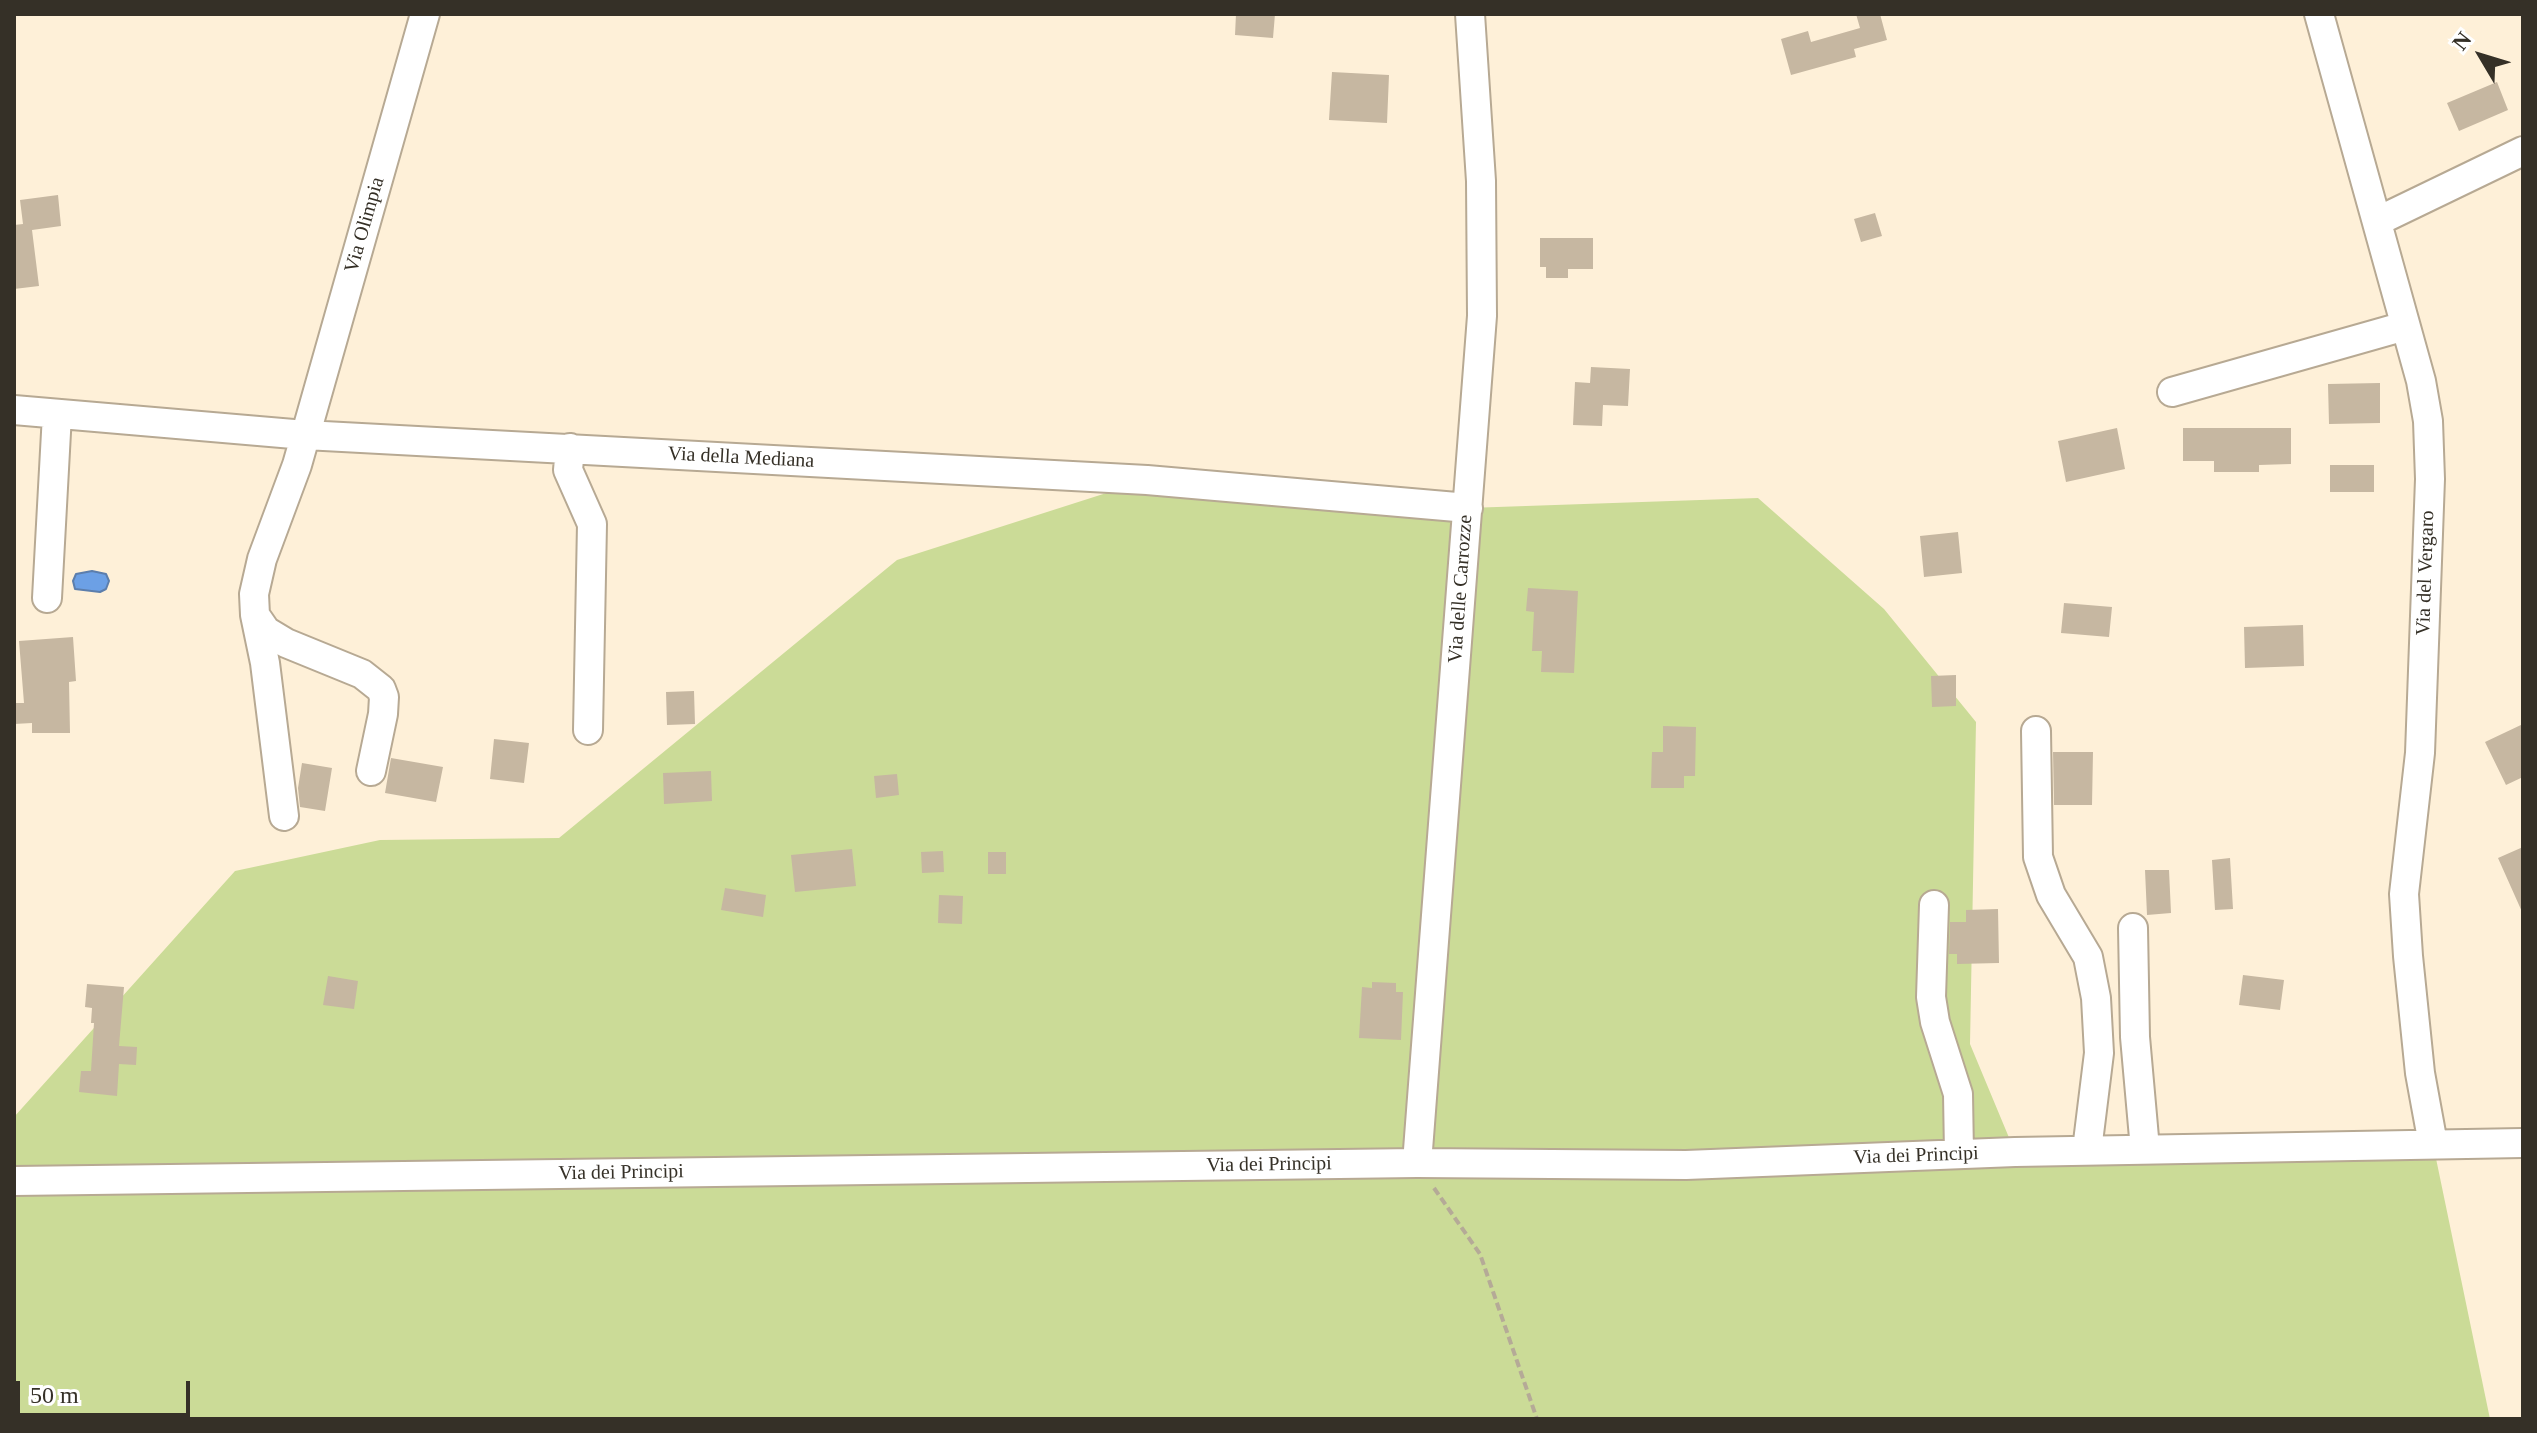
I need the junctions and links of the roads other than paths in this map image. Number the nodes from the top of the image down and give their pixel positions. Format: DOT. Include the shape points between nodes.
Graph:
graph roads {
  1 [pos="425,14"];
  2 [pos="1470,14"];
  3 [pos="2319,14"];
  4 [pos="2523,151"];
  5 [pos="2378,221"];
  6 [pos="2405,326"];
  7 [pos="2172,392"];
  8 [pos="14,410"];
  9 [pos="57,414"];
  10 [pos="305,435"];
  11 [pos="570,448"];
  12 [pos="1468,508"];
  13 [pos="47,598"];
  14 [pos="255,615"];
  15 [pos="588,730"];
  16 [pos="2036,731"];
  17 [pos="371,771"];
  18 [pos="284,816"];
  19 [pos="1934,905"];
  20 [pos="2133,928"];
  21 [pos="2523,1143"];
  22 [pos="2433,1144"];
  23 [pos="2145,1149"];
  24 [pos="2087,1150"];
  25 [pos="1959,1154"];
  26 [pos="1417,1163"];
  27 [pos="14,1181"];
  1 -- 10 [label="street, Via Olimpia"];
  2 -- 12 [label="street, Via delle Carrozze" via="1483,292"];
  3 -- 5 [label="street, Via del Vergaro"];
  4 -- 5 [label="street"];
  5 -- 6 [label="street, Via del Vergaro"];
  6 -- 7 [label="street"];
  6 -- 22 [label="street, Via del Vergaro" via="2426,407 2430,479 2420,753 2404,902 2420,1073"];
  8 -- 9 [label="street, Via della Mediana"];
  9 -- 10 [label="street, Via della Mediana"];
  9 -- 13 [label="street"];
  10 -- 11 [label="street, Via della Mediana"];
  10 -- 14 [label="street, Via Olimpia" via="258,571"];
  11 -- 12 [label="street, Via della Mediana" via="1147,480"];
  11 -- 15 [label="street" via="568,470 592,524"];
  12 -- 26 [label="street, Via delle Carrozze"];
  14 -- 17 [label="street" via="276,637 362,674 381,689 383,714"];
  14 -- 18 [label="street, Via Olimpia"];
  16 -- 24 [label="street" via="2038,857 2051,895 2088,957 2096,998 2099,1053"];
  19 -- 25 [label="street" via="1931,997 1958,1094"];
  20 -- 23 [label="street"];
  21 -- 22 [label="street, Via dei Principi"];
  22 -- 23 [label="street, Via dei Principi"];
  23 -- 24 [label="street, Via dei Principi"];
  24 -- 25 [label="street, Via dei Principi"];
  25 -- 26 [label="street, Via dei Principi" via="1686,1165"];
  26 -- 27 [label="street, Via dei Principi"];
}
